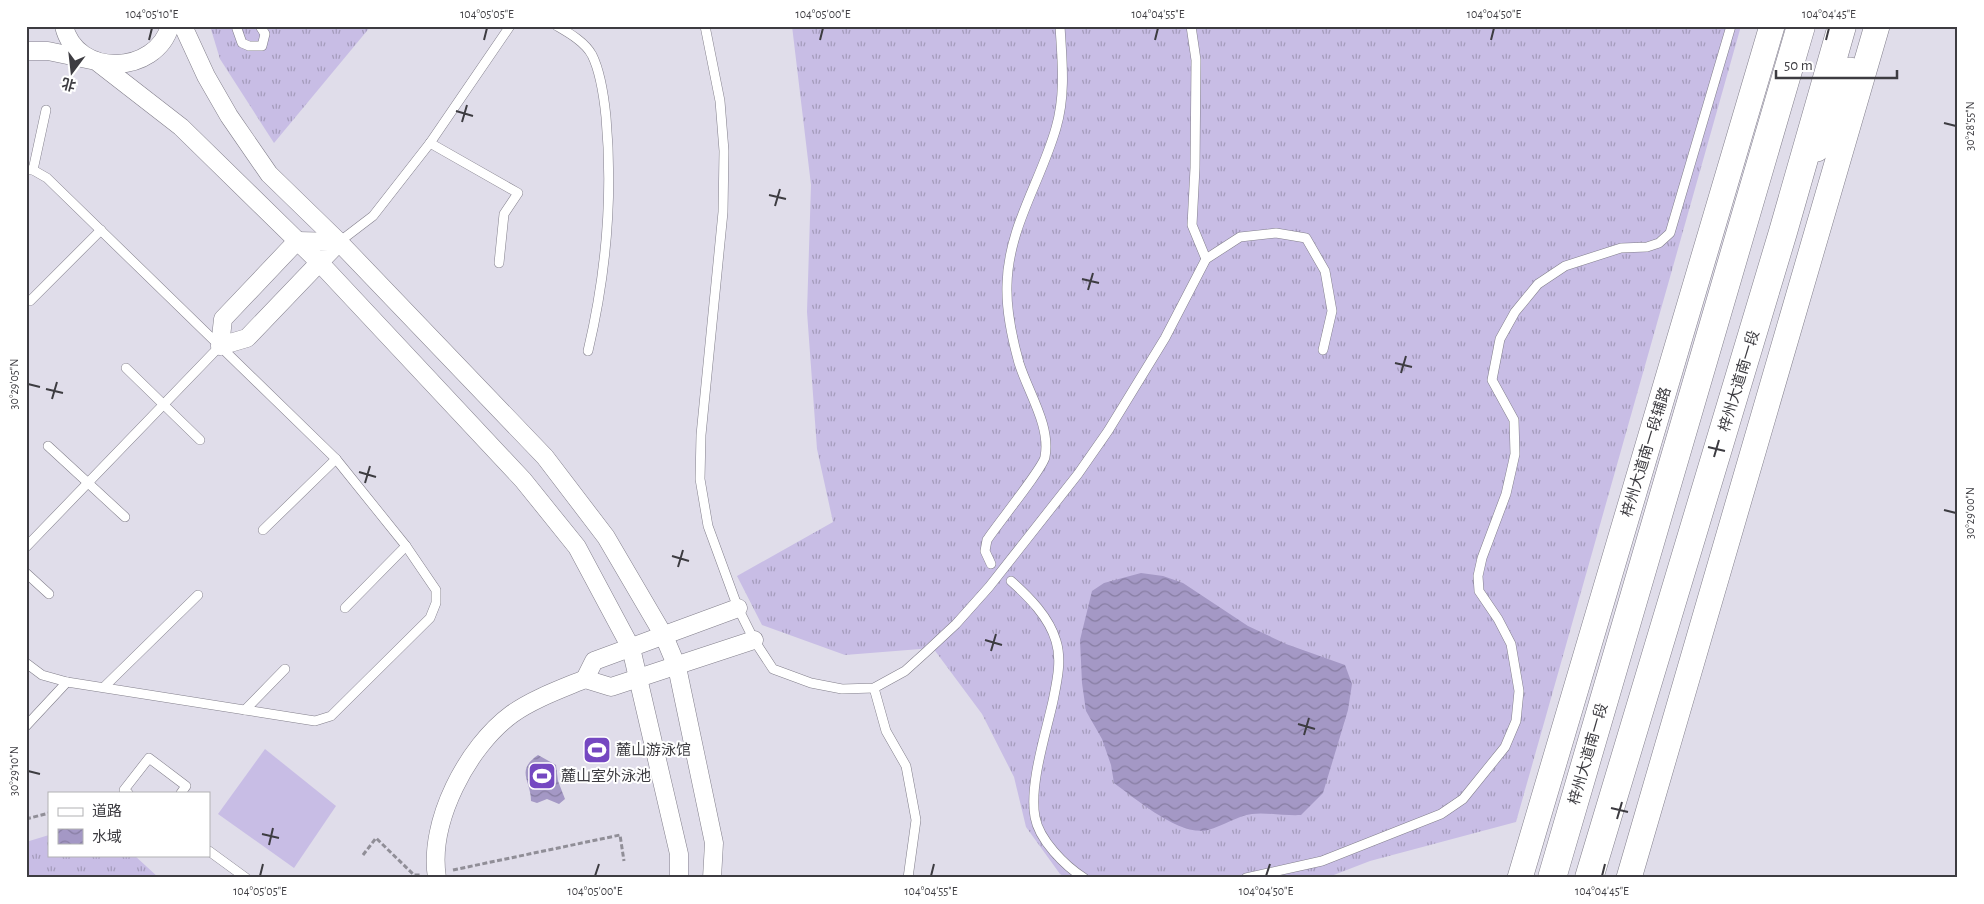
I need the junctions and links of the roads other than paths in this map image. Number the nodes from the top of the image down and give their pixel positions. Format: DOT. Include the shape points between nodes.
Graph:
graph roads {
  1 [pos="64,26"];
  2 [pos="170,26"];
  3 [pos="183,26"];
  4 [pos="236,26"];
  5 [pos="260,26"];
  6 [pos="510,26"];
  7 [pos="557,26"];
  8 [pos="705,26"];
  9 [pos="1060,26"];
  10 [pos="1191,26"];
  11 [pos="1731,26"];
  12 [pos="1772,26"];
  13 [pos="1801,26"];
  14 [pos="1842,26"];
  15 [pos="1867,26"];
  16 [pos="1877,26"];
  17 [pos="26,51"];
  18 [pos="96,61"];
  19 [pos="46,110"];
  20 [pos="430,143"];
  21 [pos="30,170"];
  22 [pos="100,230"];
  23 [pos="1783,232"];
  24 [pos="297,241"];
  25 [pos="339,242"];
  26 [pos="1206,259"];
  27 [pos="319,262"];
  28 [pos="499,263"];
  29 [pos="30,300"];
  30 [pos="220,346"];
  31 [pos="1323,350"];
  32 [pos="588,351"];
  33 [pos="126,368"];
  34 [pos="163,404"];
  35 [pos="200,440"];
  36 [pos="48,446"];
  37 [pos="336,459"];
  38 [pos="88,483"];
  39 [pos="125,517"];
  40 [pos="264,530"];
  41 [pos="26,546"];
  42 [pos="406,546"];
  43 [pos="991,564"];
  44 [pos="26,573"];
  45 [pos="1011,581"];
  46 [pos="49,594"];
  47 [pos="198,595"];
  48 [pos="345,608"];
  49 [pos="738,608"];
  50 [pos="664,636"];
  51 [pos="754,640"];
  52 [pos="630,648"];
  53 [pos="26,663"];
  54 [pos="677,667"];
  55 [pos="285,669"];
  56 [pos="639,678"];
  57 [pos="585,679"];
  58 [pos="67,682"];
  59 [pos="104,687"];
  60 [pos="874,688"];
  61 [pos="245,710"];
  62 [pos="26,726"];
  63 [pos="127,792"];
  64 [pos="182,792"];
  65 [pos="210,852"];
  66 [pos="437,875"];
  67 [pos="246,878"];
  68 [pos="678,878"];
  69 [pos="712,878"];
  70 [pos="908,878"];
  71 [pos="1084,878"];
  72 [pos="1246,878"];
  73 [pos="1520,878"];
  74 [pos="1552,878"];
  75 [pos="1589,878"];
  76 [pos="1629,878"];
  1 -- 18 [label="street" via="78,50"];
  2 -- 18 [label="street" via="158,48 140,61 118,65"];
  3 -- 25 [label="street" via="228,116 269,174"];
  4 -- 5 [label="lane" via="242,43 262,46 265,34"];
  6 -- 20 [label="lane"];
  7 -- 32 [label="lane" via="592,54 604,94 610,165 599,305"];
  8 -- 49 [label="lane" via="720,100 724,212 701,435 700,479 708,526"];
  9 -- 43 [label="lane" via="1063,93 1056,128 1019,220 1011,246 1007,284 1008,320 1019,364 1043,428 1045,458 987,540 985,552"];
  10 -- 26 [label="lane" via="1196,60 1192,225"];
  11 -- 72 [label="lane" via="1670,233 1660,243 1621,248 1565,266 1538,284 1515,312 1500,339 1492,380 1514,420 1515,454 1506,494 1478,576 1479,592 1510,644 1519,691 1516,721 1505,747 1463,799 1442,814 1322,861"];
  12 -- 73 [label="main road, 梓州大道南一段辅路"];
  13 -- 74 [label="highway, 梓州大道南一段"];
  14 -- 23 [label="highway, 梓州大道南一段"];
  15 -- 23 [label="main road"];
  16 -- 76 [label="main road"];
  17 -- 18 [label="street" via="48,51"];
  18 -- 24 [label="street" via="181,127"];
  19 -- 21 [label="lane"];
  20 -- 25 [label="lane" via="373,216"];
  20 -- 28 [label="lane" via="518,193 504,214"];
  21 -- 22 [label="lane" via="47,178"];
  22 -- 29 [label="lane"];
  22 -- 30 [label="lane"];
  23 -- 75 [label="highway, 梓州大道南一段"];
  24 -- 25 [label="street"];
  24 -- 27 [label="street"];
  24 -- 30 [label="street" via="224,319"];
  25 -- 27 [label="street"];
  25 -- 50 [label="street" via="546,457 606,537"];
  26 -- 31 [label="lane" via="1240,237 1276,233 1306,238 1326,272 1332,311"];
  26 -- 60 [label="lane" via="1165,338 1078,474 956,624 905,671"];
  27 -- 30 [label="street" via="247,338"];
  27 -- 52 [label="street" via="523,480 577,547"];
  30 -- 34 [label="lane"];
  30 -- 37 [label="lane"];
  33 -- 34 [label="lane"];
  34 -- 35 [label="lane"];
  34 -- 38 [label="lane"];
  36 -- 38 [label="lane"];
  37 -- 40 [label="lane"];
  37 -- 42 [label="lane"];
  38 -- 39 [label="lane"];
  38 -- 41 [label="lane"];
  42 -- 48 [label="lane"];
  42 -- 61 [label="lane" via="436,590 436,603 430,618 331,716 315,720"];
  44 -- 46 [label="lane"];
  45 -- 71 [label="lane" via="1049,622 1057,642 1059,673 1035,780 1035,818 1048,843 1069,869"];
  47 -- 59 [label="lane"];
  49 -- 50 [label="street"];
  49 -- 51 [label="lane"];
  50 -- 52 [label="street"];
  50 -- 54 [label="street"];
  51 -- 54 [label="street"];
  51 -- 60 [label="lane" via="773,669 811,683 842,689"];
  52 -- 56 [label="street"];
  52 -- 57 [label="street" via="594,661"];
  53 -- 58 [label="lane" via="42,675"];
  54 -- 56 [label="street"];
  54 -- 69 [label="street" via="714,843"];
  55 -- 61 [label="lane"];
  56 -- 57 [label="street" via="611,687"];
  56 -- 68 [label="street" via="679,854"];
  57 -- 66 [label="street" via="512,714 461,772 446,805 437,846"];
  58 -- 59 [label="lane"];
  58 -- 62 [label="lane"];
  59 -- 61 [label="lane"];
  60 -- 70 [label="lane" via="886,731 906,766 916,820"];
  63 -- 64 [label="lane" via="124,790 149,758 186,786"];
  65 -- 67 [label="lane"];
}
